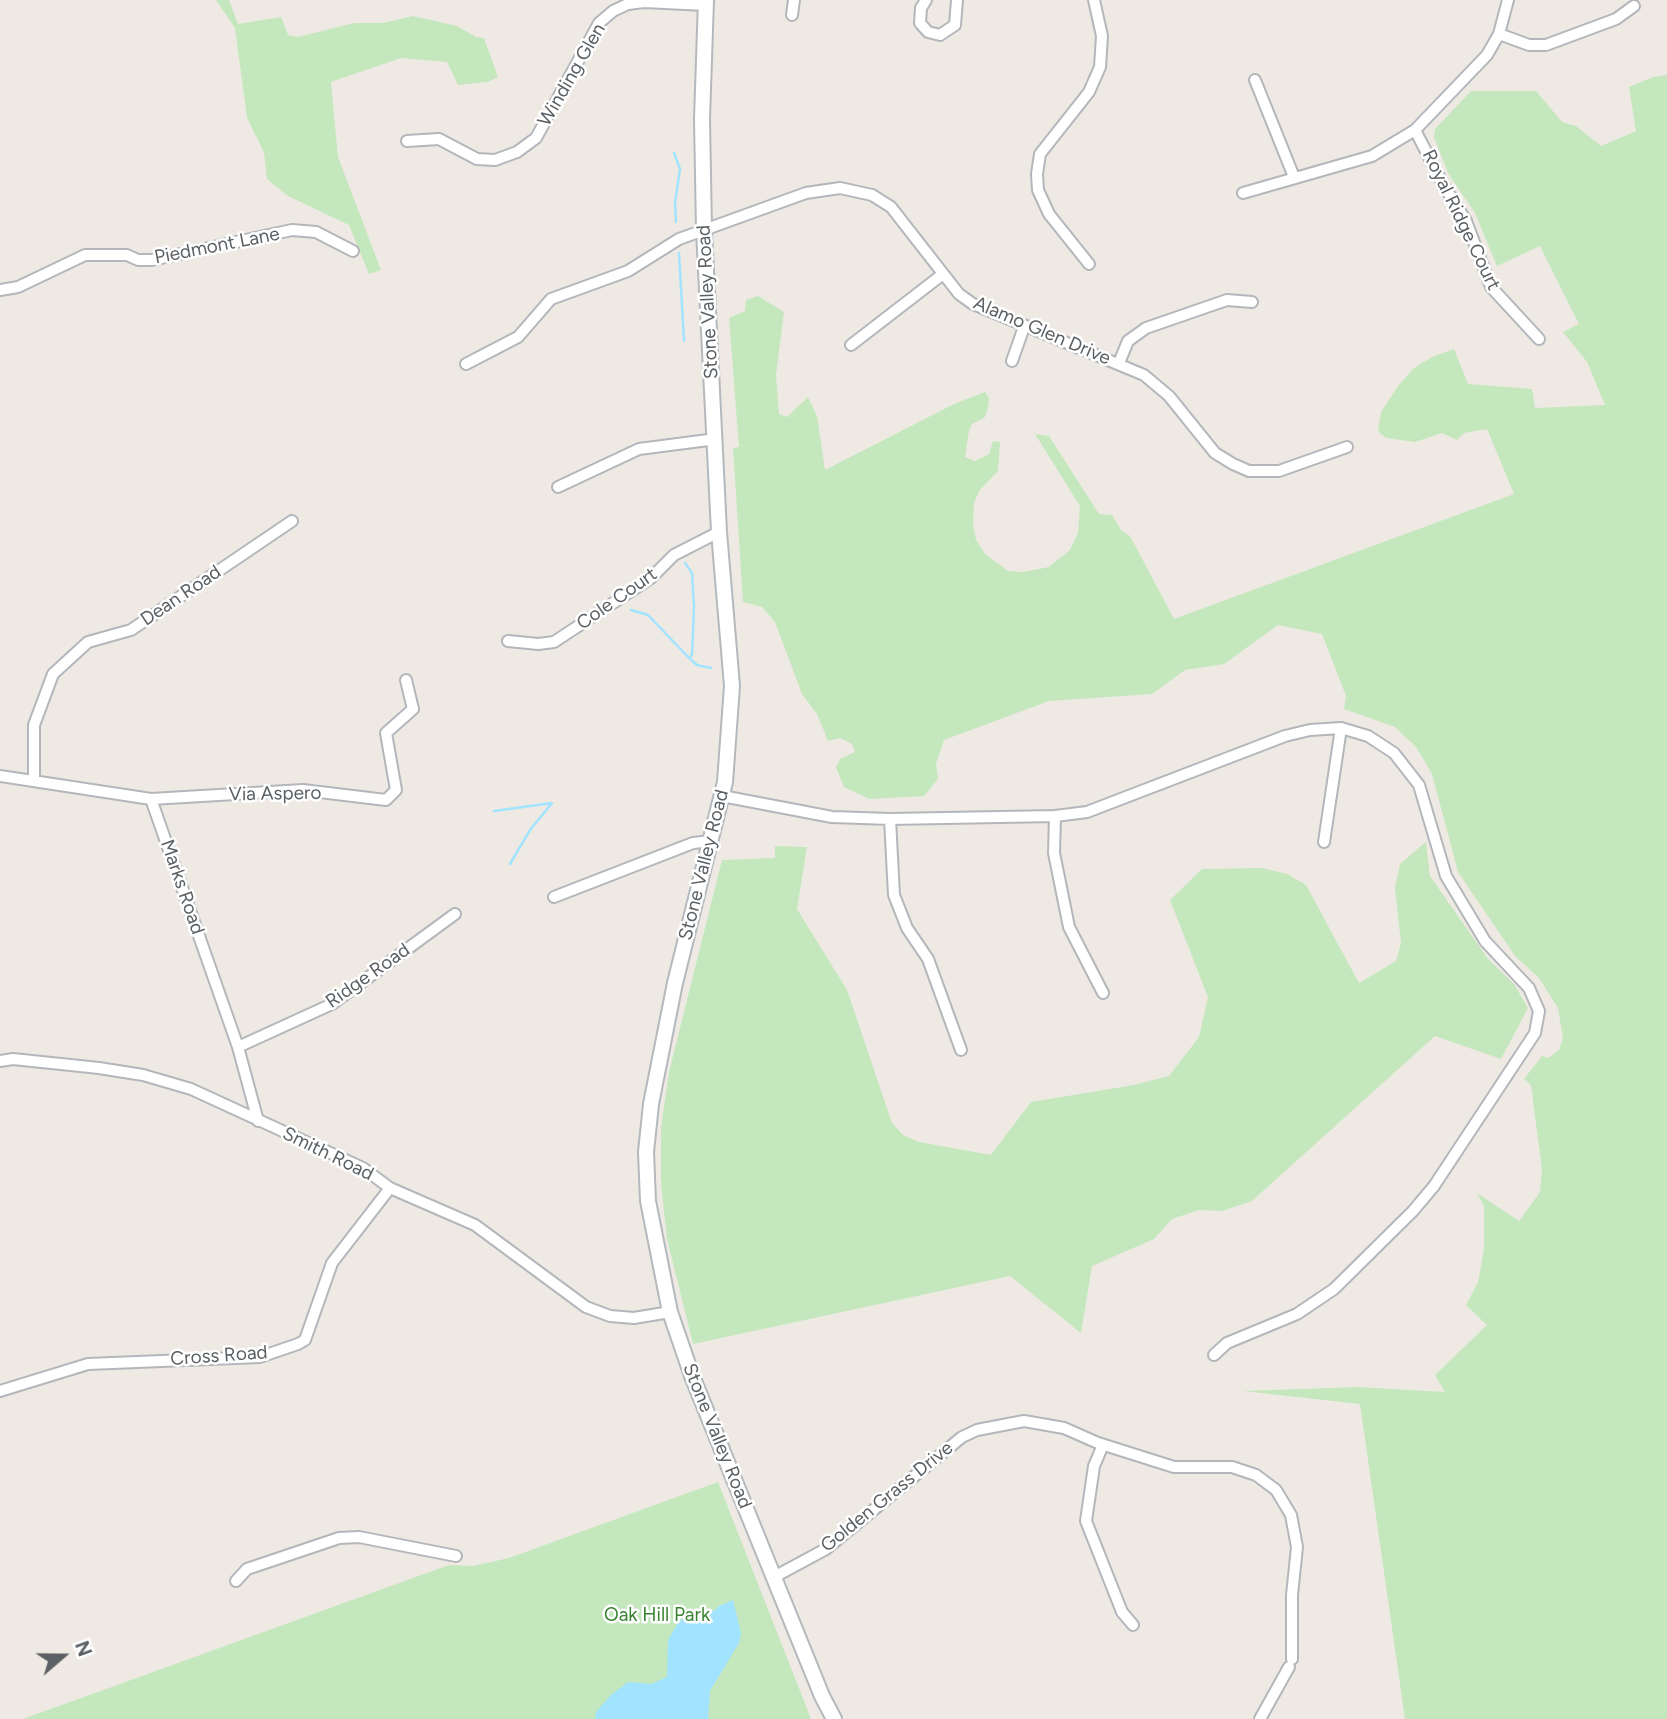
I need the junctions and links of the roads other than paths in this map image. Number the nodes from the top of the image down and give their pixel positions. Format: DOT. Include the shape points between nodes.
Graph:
graph roads {
  1 [pos="794,0"];
  2 [pos="926,0"];
  3 [pos="957,0"];
  4 [pos="1094,0"];
  5 [pos="1508,0"];
  6 [pos="706,3"];
  7 [pos="1634,6"];
  8 [pos="792,15"];
  9 [pos="1499,34"];
  10 [pos="1255,80"];
  11 [pos="1415,130"];
  12 [pos="407,141"];
  13 [pos="1294,177"];
  14 [pos="1243,193"];
  15 [pos="704,230"];
  16 [pos="353,251"];
  17 [pos="1089,264"];
  18 [pos="943,274"];
  19 [pos="0,290"];
  20 [pos="1252,302"];
  21 [pos="1024,327"];
  22 [pos="1539,340"];
  23 [pos="851,345"];
  24 [pos="1012,360"];
  25 [pos="1119,363"];
  26 [pos="466,364"];
  27 [pos="716,439"];
  28 [pos="1347,447"];
  29 [pos="558,488"];
  30 [pos="292,521"];
  31 [pos="719,533"];
  32 [pos="508,641"];
  33 [pos="406,680"];
  34 [pos="1341,728"];
  35 [pos="0,776"];
  36 [pos="34,779"];
  37 [pos="722,796"];
  38 [pos="151,799"];
  39 [pos="1055,816"];
  40 [pos="890,819"];
  41 [pos="712,841"];
  42 [pos="1324,842"];
  43 [pos="554,897"];
  44 [pos="455,914"];
  45 [pos="1103,993"];
  46 [pos="238,1047"];
  47 [pos="961,1050"];
  48 [pos="0,1061"];
  49 [pos="258,1121"];
  50 [pos="390,1188"];
  51 [pos="670,1312"];
  52 [pos="1214,1355"];
  53 [pos="0,1391"];
  54 [pos="1103,1445"];
  55 [pos="456,1556"];
  56 [pos="774,1577"];
  57 [pos="236,1581"];
  58 [pos="1133,1625"];
  59 [pos="822,1696"];
  60 [pos="824,1719"];
  61 [pos="834,1719"];
  62 [pos="1260,1719"];
  1 -- 8 [label="street"];
  2 -- 3 [label="street" via="920,8 920,23 928,32 940,35 955,25"];
  4 -- 17 [label="street" via="1101,36 1100,67 1088,92 1040,154 1037,174 1048,214"];
  5 -- 9 [label="street"];
  6 -- 12 [label="street, Winding Glen" via="644,2 613,11 599,23 536,138 517,152 495,160 477,159 439,139"];
  6 -- 15 [label="street, Stone Valley Road"];
  7 -- 9 [label="street" via="1616,19 1546,45 1529,45"];
  9 -- 11 [label="street" via="1478,67"];
  10 -- 13 [label="street"];
  11 -- 13 [label="street" via="1373,156"];
  11 -- 22 [label="street, Royal Ridge Court" via="1466,221 1491,287"];
  13 -- 14 [label="street"];
  15 -- 18 [label="street, Alamo Glen Drive" via="823,188 857,190 891,207"];
  15 -- 26 [label="street, Alamo Glen Drive" via="664,246 628,271 551,299 518,337"];
  15 -- 27 [label="street, Stone Valley Road"];
  16 -- 19 [label="street, Piedmont Lane" via="316,232 292,230 152,260 127,255 85,256 18,287"];
  18 -- 21 [label="street, Alamo Glen Drive" via="973,304"];
  18 -- 23 [label="street"];
  20 -- 25 [label="street" via="1227,300 1146,328 1128,341"];
  21 -- 24 [label="street"];
  21 -- 25 [label="street, Alamo Glen Drive"];
  25 -- 28 [label="street, Alamo Glen Drive" via="1160,387 1215,453 1249,471 1293,468"];
  27 -- 29 [label="street" via="639,449"];
  27 -- 31 [label="street, Stone Valley Road"];
  30 -- 36 [label="street, Dean Road" via="131,630 88,642 53,674 34,725"];
  31 -- 32 [label="street, Cole Court" via="674,555 651,578 554,642"];
  31 -- 37 [label="street, Stone Valley Road" via="732,686"];
  33 -- 38 [label="street, Via Aspero" via="413,709 386,733 396,790 386,800 303,790"];
  34 -- 39 [label="street" via="1286,736 1087,812"];
  34 -- 42 [label="street"];
  34 -- 52 [label="street" via="1368,736 1394,753 1419,785 1446,876 1485,941 1529,988 1539,1011 1535,1033 1413,1211 1334,1289 1297,1314 1227,1343"];
  35 -- 36 [label="street"];
  36 -- 38 [label="street"];
  37 -- 40 [label="street" via="832,817"];
  37 -- 41 [label="street, Stone Valley Road"];
  38 -- 46 [label="street, Marks Road"];
  39 -- 40 [label="street"];
  39 -- 45 [label="street" via="1054,853 1069,927"];
  40 -- 47 [label="street" via="894,895 907,928 928,959"];
  41 -- 43 [label="street" via="693,843"];
  41 -- 51 [label="street, Stone Valley Road" via="675,983 647,1140 648,1201"];
  44 -- 46 [label="street, Ridge Road" via="332,1004"];
  46 -- 49 [label="street, Marks Road"];
  48 -- 49 [label="street, Smith Road" via="143,1075 191,1089"];
  49 -- 50 [label="street, Smith Road" via="363,1168"];
  50 -- 51 [label="street, Smith Road" via="475,1225 586,1307 634,1318"];
  50 -- 53 [label="street, Cross Road" via="332,1263 304,1340 298,1344 260,1357 88,1364"];
  51 -- 56 [label="street, Stone Valley Road" via="721,1452"];
  54 -- 56 [label="street, Golden Grass Drive" via="1064,1428 1024,1421 977,1430 930,1461 826,1549"];
  54 -- 58 [label="street" via="1094,1466 1086,1521 1122,1612"];
  54 -- 62 [label="street, Golden Grass Drive" via="1174,1467 1232,1467 1256,1475 1276,1490 1291,1515 1297,1547 1291,1663"];
  55 -- 57 [label="street" via="359,1537 340,1538 247,1569"];
  56 -- 59 [label="street, Stone Valley Road"];
  59 -- 60 [label="street, Stone Valley Road"];
  59 -- 61 [label="street, Stone Valley Road"];
}
